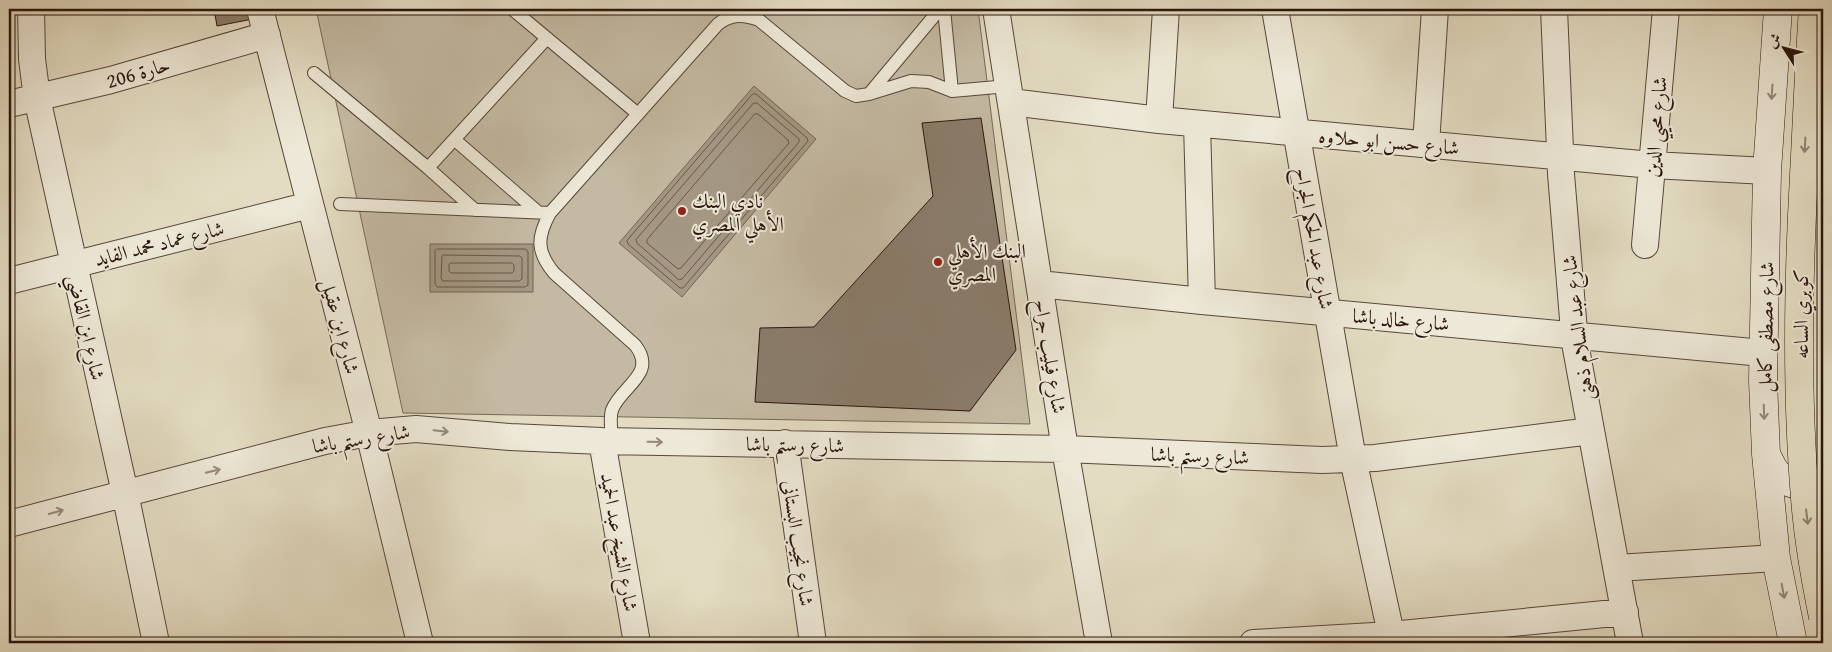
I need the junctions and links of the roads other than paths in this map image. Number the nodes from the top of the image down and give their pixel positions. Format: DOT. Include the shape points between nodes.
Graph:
graph roads {
  1 [pos="31,9"];
  2 [pos="260,9"];
  3 [pos="512,9"];
  4 [pos="942,9"];
  5 [pos="996,9"];
  6 [pos="1166,9"];
  7 [pos="1275,9"];
  8 [pos="1435,9"];
  9 [pos="1554,9"];
  10 [pos="1666,9"];
  11 [pos="1778,9"];
  12 [pos="1814,9"];
  13 [pos="267,35"];
  14 [pos="547,38"];
  15 [pos="314,73"];
  16 [pos="952,91"];
  17 [pos="869,94"];
  18 [pos="1010,94"];
  19 [pos="37,98"];
  20 [pos="9,104"];
  21 [pos="638,114"];
  22 [pos="1159,120"];
  23 [pos="1197,124"];
  24 [pos="1296,133"];
  25 [pos="455,140"];
  26 [pos="1426,144"];
  27 [pos="1560,156"];
  28 [pos="1652,165"];
  29 [pos="428,168"];
  30 [pos="1767,170"];
  31 [pos="340,204"];
  32 [pos="310,206"];
  33 [pos="475,210"];
  34 [pos="544,212"];
  35 [pos="1645,245"];
  36 [pos="73,265"];
  37 [pos="9,281"];
  38 [pos="1039,284"];
  39 [pos="1202,301"];
  40 [pos="1328,313"];
  41 [pos="1575,336"];
  42 [pos="1763,353"];
  43 [pos="1591,431"];
  44 [pos="369,433"];
  45 [pos="607,441"];
  46 [pos="785,443"];
  47 [pos="1065,449"];
  48 [pos="1766,454"];
  49 [pos="1353,459"];
  50 [pos="1823,485"];
  51 [pos="125,493"];
  52 [pos="9,524"];
  53 [pos="1776,558"];
  54 [pos="1617,568"];
  55 [pos="1625,612"];
  56 [pos="1823,618"];
  57 [pos="1392,639"];
  58 [pos="1283,642"];
  59 [pos="156,643"];
  60 [pos="420,643"];
  61 [pos="637,643"];
  62 [pos="813,643"];
  63 [pos="1099,643"];
  64 [pos="1253,643"];
  65 [pos="1630,643"];
  66 [pos="1793,643"];
  1 -- 19 [label="street, شارع ابن القاضي"];
  2 -- 13 [label="street, شارع ابن عقيل"];
  3 -- 14 [label="lane"];
  4 -- 16 [label="lane"];
  4 -- 17 [label="lane"];
  5 -- 18 [label="street, شارع فيليب جراح"];
  6 -- 22 [label="street"];
  7 -- 24 [label="street, شارع عبد الحكم الجراح"];
  8 -- 26 [label="street"];
  9 -- 27 [label="street, شارع عبد السلام ذهنى"];
  10 -- 28 [label="street, شارع محيي الدين"];
  11 -- 30 [label="main road, شارع مصطفى كامل, one-way"];
  12 -- 56 [label="main road, كوبري الساعه, one-way, bridge" via="1800,240 1799,353 1805,499"];
  13 -- 19 [label="street, حارة 206"];
  13 -- 32 [label="street, شارع ابن عقيل"];
  14 -- 21 [label="lane"];
  14 -- 25 [label="lane"];
  15 -- 29 [label="lane"];
  16 -- 17 [label="lane" via="929,82 911,81"];
  16 -- 18 [label="lane"];
  17 -- 21 [label="lane" via="856,96 844,91 759,20 737,15 726,17 718,24"];
  18 -- 22 [label="street, شارع حسن ابو حلاوه"];
  18 -- 38 [label="street, شارع فيليب جراح"];
  19 -- 20 [label="street, حارة 206"];
  19 -- 36 [label="street, شارع ابن القاضي"];
  21 -- 34 [label="lane"];
  22 -- 23 [label="street, شارع حسن ابو حلاوه"];
  23 -- 24 [label="street, شارع حسن ابو حلاوه"];
  23 -- 39 [label="street"];
  24 -- 26 [label="street, شارع حسن ابو حلاوه"];
  24 -- 40 [label="street, شارع عبد الحكم الجراح"];
  25 -- 29 [label="lane"];
  25 -- 34 [label="lane"];
  26 -- 27 [label="street, شارع حسن ابو حلاوه"];
  27 -- 28 [label="street, شارع حسن ابو حلاوه"];
  27 -- 41 [label="street, شارع عبد السلام ذهنى"];
  28 -- 30 [label="street, شارع حسن ابو حلاوه"];
  28 -- 35 [label="street, شارع محيي الدين"];
  29 -- 33 [label="lane"];
  30 -- 42 [label="main road, شارع مصطفى كامل"];
  31 -- 33 [label="lane"];
  32 -- 36 [label="street, شارع عماد محمد الفايد"];
  32 -- 44 [label="street, شارع ابن عقيل"];
  33 -- 34 [label="lane"];
  34 -- 45 [label="lane" via="540,241 547,264 554,274 636,345 643,359 639,375 611,413"];
  36 -- 37 [label="street, شارع عماد محمد الفايد"];
  36 -- 51 [label="street, شارع ابن القاضي"];
  38 -- 39 [label="street, شارع خالد باشا"];
  38 -- 47 [label="street, شارع فيليب جراح"];
  39 -- 40 [label="street, شارع خالد باشا"];
  40 -- 41 [label="street, شارع خالد باشا"];
  40 -- 49 [label="street, شارع عبد الحكم الجراح"];
  41 -- 42 [label="street, شارع خالد باشا"];
  41 -- 43 [label="street, شارع عبد السلام ذهنى"];
  42 -- 48 [label="main road, شارع مصطفى كامل, one-way"];
  43 -- 49 [label="street, شارع رستم باشا"];
  43 -- 54 [label="street, شارع عبد السلام ذهنى"];
  44 -- 45 [label="street, شارع رستم باشا, one-way" via="416,429"];
  51 -- 44 [label="street, شارع رستم باشا, one-way"];
  44 -- 60 [label="street, شارع ابن عقيل"];
  45 -- 46 [label="street, شارع رستم باشا, one-way"];
  45 -- 61 [label="street, شارع الشيخ عبد الحميد"];
  46 -- 47 [label="street, شارع رستم باشا"];
  46 -- 62 [label="street, شارع نجيب البستانى"];
  47 -- 49 [label="street, شارع رستم باشا"];
  47 -- 63 [label="street, شارع فيليب جراح"];
  48 -- 50 [label="main road" via="1776,472 1792,484 1812,488"];
  48 -- 53 [label="main road, شارع مصطفى كامل"];
  49 -- 57 [label="street, شارع عبد الحكم الجراح"];
  52 -- 51 [label="street, شارع رستم باشا, one-way"];
  51 -- 59 [label="street, شارع ابن القاضي"];
  53 -- 54 [label="street"];
  53 -- 66 [label="main road, شارع مصطفى كامل, one-way"];
  54 -- 55 [label="street, شارع عبد السلام ذهنى"];
  55 -- 57 [label="street"];
  55 -- 65 [label="street, شارع عبد السلام ذهنى"];
  57 -- 58 [label="street"];
  58 -- 64 [label="street"];
}
